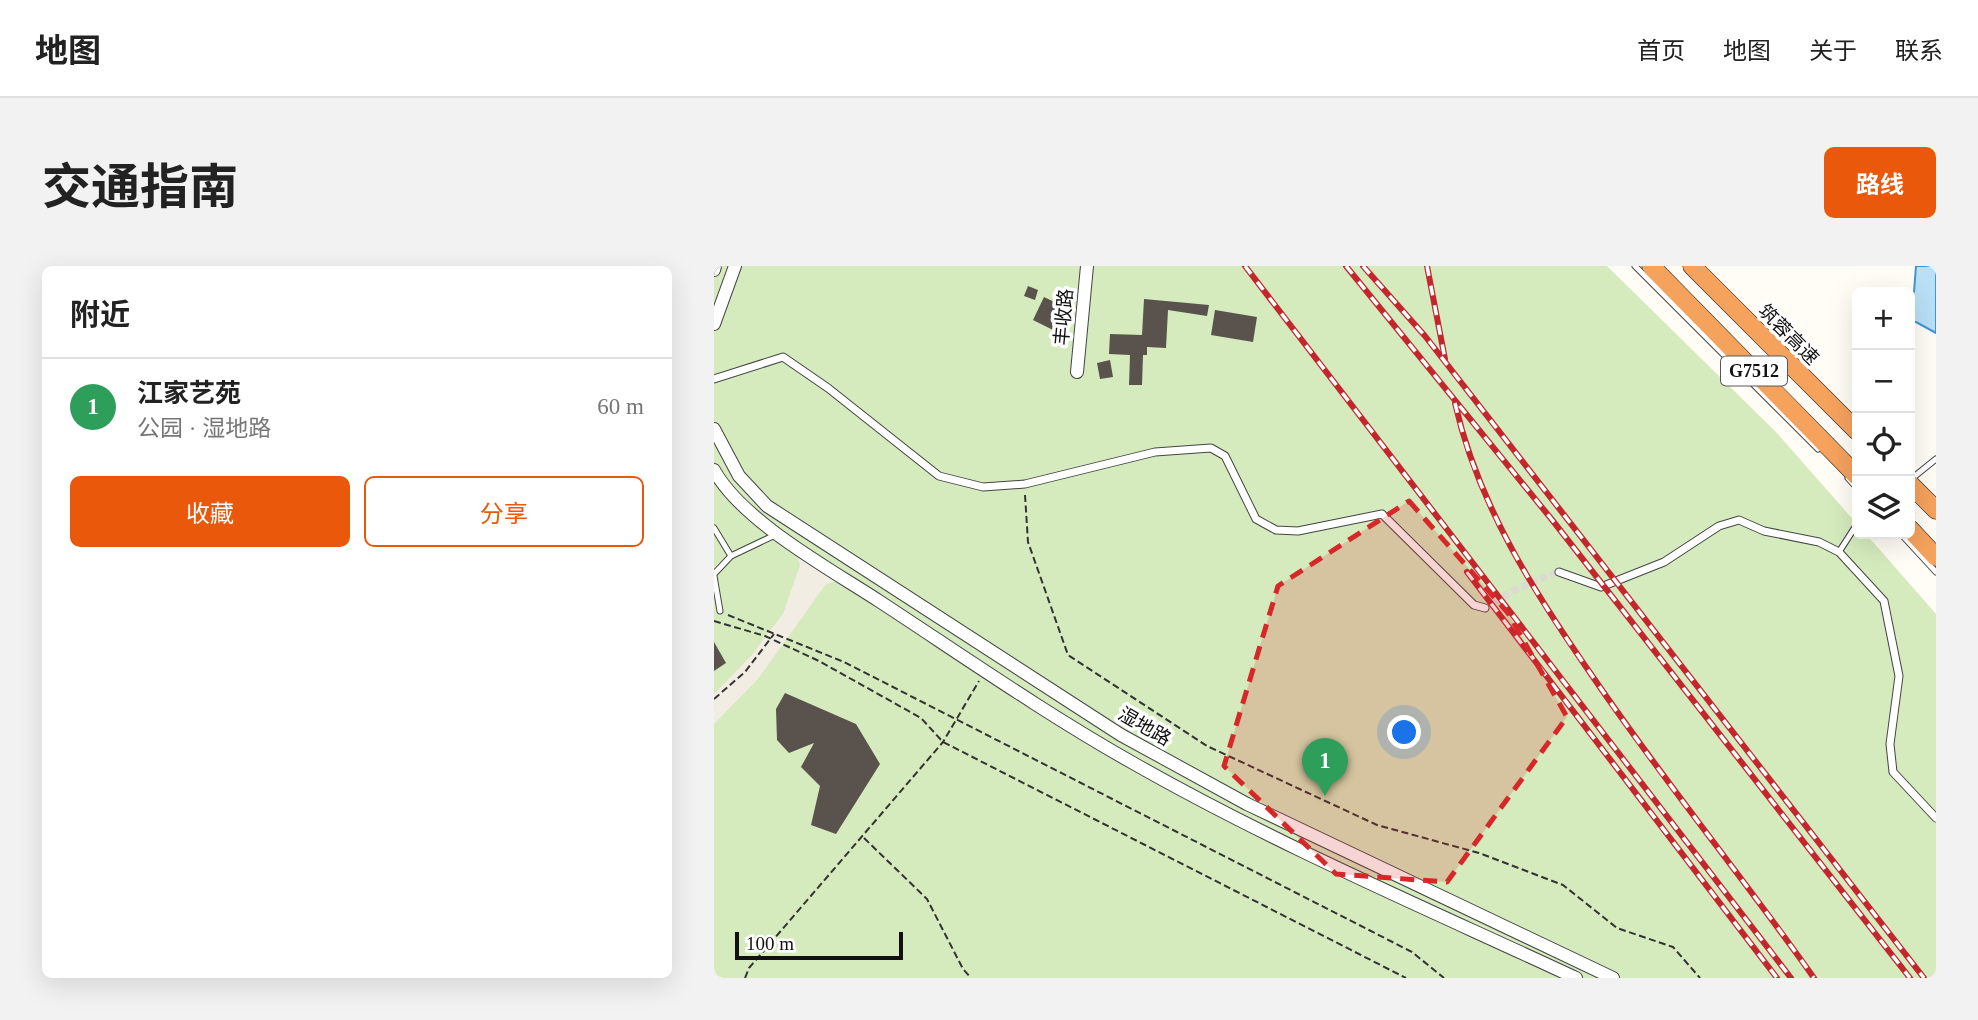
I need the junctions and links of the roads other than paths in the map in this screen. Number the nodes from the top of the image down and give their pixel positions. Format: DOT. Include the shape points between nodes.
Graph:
graph roads {
  1 [pos="734,266"];
  2 [pos="1087,266"];
  3 [pos="1635,266"];
  4 [pos="1651,266"];
  5 [pos="1692,266"];
  6 [pos="714,324"];
  7 [pos="1077,372"];
  8 [pos="714,379"];
  9 [pos="1852,426"];
  10 [pos="714,429"];
  11 [pos="1936,458"];
  12 [pos="1828,459"];
  13 [pos="1838,468"];
  14 [pos="714,470"];
  15 [pos="1852,470"];
  16 [pos="1915,477"];
  17 [pos="1852,483"];
  18 [pos="1915,487"];
  19 [pos="1936,510"];
  20 [pos="714,528"];
  21 [pos="1852,532"];
  22 [pos="779,533"];
  23 [pos="1915,534"];
  24 [pos="1906,539"];
  25 [pos="1839,552"];
  26 [pos="731,556"];
  27 [pos="1936,556"];
  28 [pos="1559,572"];
  29 [pos="1936,572"];
  30 [pos="714,575"];
  31 [pos="1485,608"];
  32 [pos="720,611"];
  33 [pos="1936,818"];
  34 [pos="1576,978"];
  35 [pos="1613,978"];
  1 -- 6 [label="street"];
  2 -- 7 [label="street, 丰收路"];
  3 -- 12 [label="lane"];
  4 -- 15 [label="highway, G7512"];
  5 -- 9 [label="highway, 筑蓉高速 / G7512"];
  8 -- 31 [label="street" via="783,358 939,476 983,487 1025,484 1155,452 1211,448 1225,456 1256,519 1276,530 1298,530 1382,514 1474,604"];
  10 -- 35 [label="street, 湿地路" via="739,475 767,506 1121,735 1247,804"];
  11 -- 16 [label="lane"];
  13 -- 17 [label="lane"];
  14 -- 22 [label="street, 湿地路" via="745,507"];
  18 -- 19 [label="highway"];
  20 -- 26 [label="lane"];
  21 -- 25 [label="lane"];
  22 -- 26 [label="lane"];
  22 -- 34 [label="street, 湿地路" via="1132,763 1246,823"];
  23 -- 27 [label="highway"];
  24 -- 29 [label="lane"];
  25 -- 28 [label="street" via="1739,520 1719,526 1664,562 1601,587"];
  25 -- 33 [label="street" via="1884,601 1899,677 1890,744 1893,772"];
  26 -- 30 [label="lane"];
  30 -- 32 [label="lane"];
}
